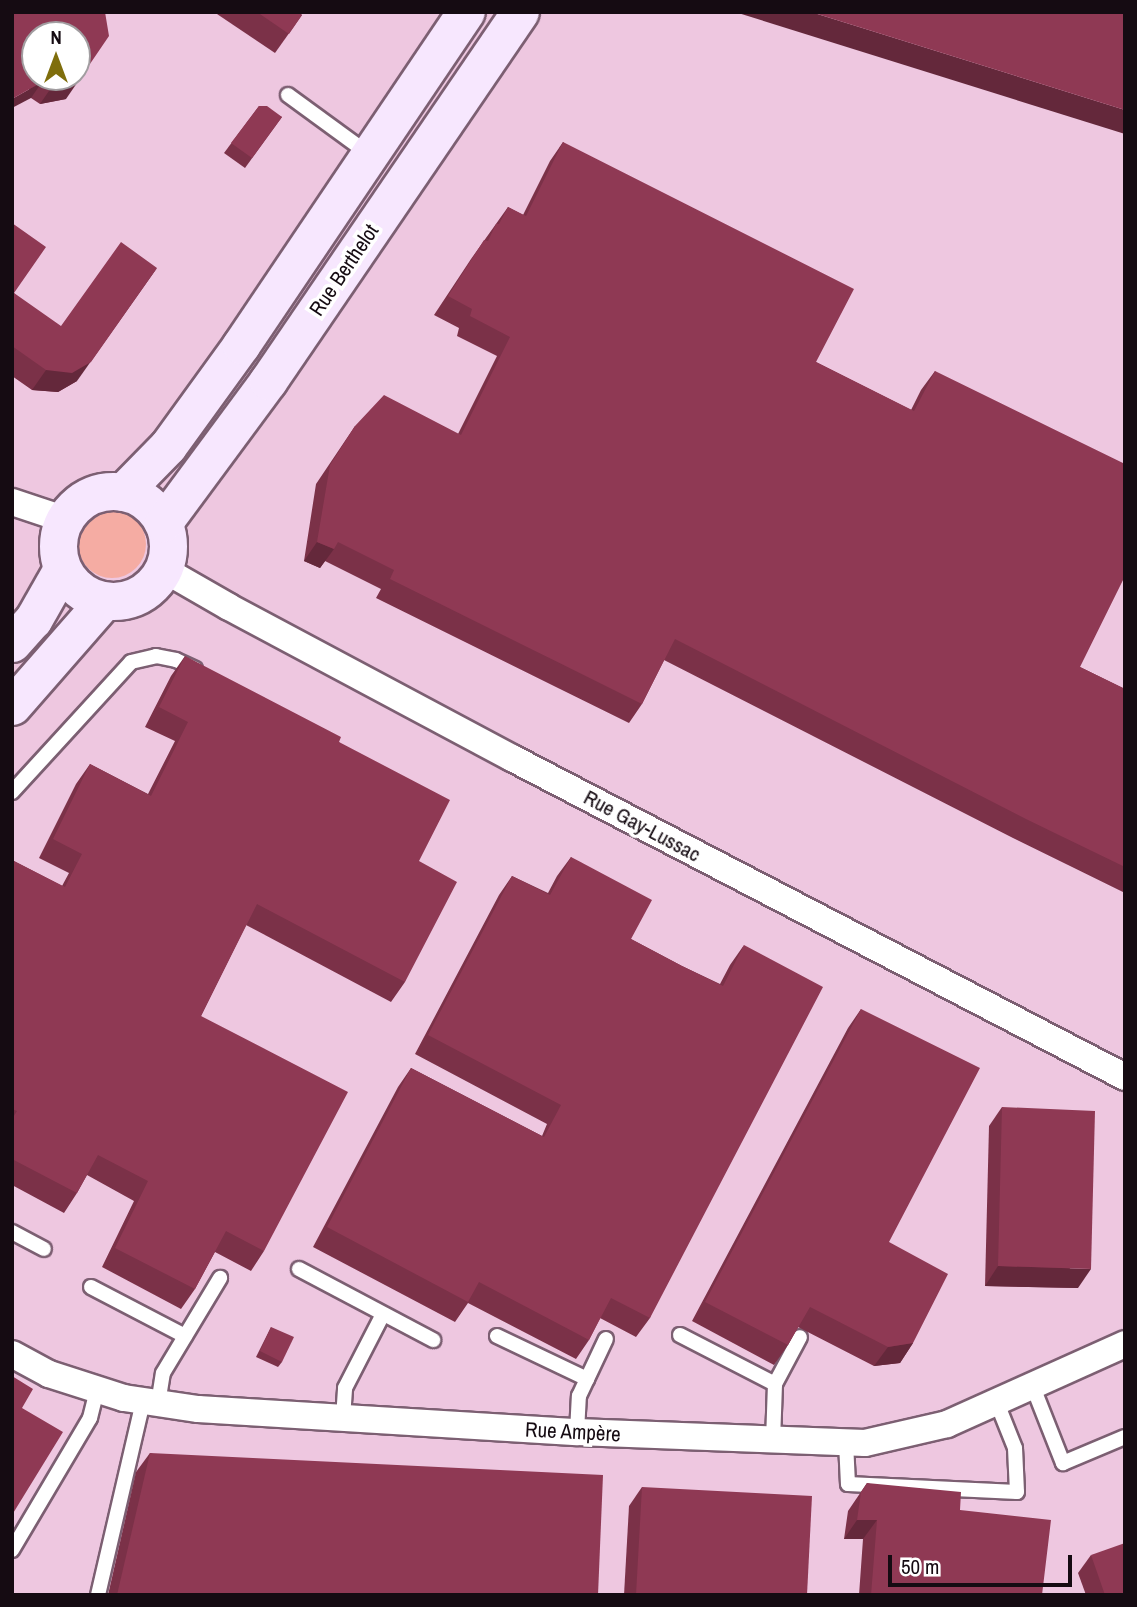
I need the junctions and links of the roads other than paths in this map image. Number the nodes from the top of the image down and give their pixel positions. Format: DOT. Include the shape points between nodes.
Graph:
graph roads {
  1 [pos="466,12"];
  2 [pos="520,12"];
  3 [pos="288,95"];
  4 [pos="369,155"];
  5 [pos="122,492"];
  6 [pos="12,502"];
  7 [pos="63,519"];
  8 [pos="163,523"];
  9 [pos="62,569"];
  10 [pos="163,569"];
  11 [pos="104,601"];
  12 [pos="12,643"];
  13 [pos="212,677"];
  14 [pos="12,705"];
  15 [pos="12,792"];
  16 [pos="1125,1077"];
  17 [pos="12,1232"];
  18 [pos="44,1249"];
  19 [pos="299,1269"];
  20 [pos="220,1278"];
  21 [pos="91,1287"];
  22 [pos="383,1314"];
  23 [pos="680,1335"];
  24 [pos="185,1336"];
  25 [pos="496,1336"];
  26 [pos="800,1337"];
  27 [pos="606,1339"];
  28 [pos="433,1340"];
  29 [pos="1125,1344"];
  30 [pos="12,1354"];
  31 [pos="587,1380"];
  32 [pos="775,1384"];
  33 [pos="1033,1387"];
  34 [pos="97,1390"];
  35 [pos="151,1402"];
  36 [pos="997,1403"];
  37 [pos="343,1418"];
  38 [pos="577,1432"];
  39 [pos="1125,1437"];
  40 [pos="774,1441"];
  41 [pos="846,1442"];
  42 [pos="12,1550"];
  43 [pos="97,1595"];
  1 -- 4 [label="main road, Rue Berthelot"];
  2 -- 8 [label="main road, Rue Berthelot" via="268,381"];
  3 -- 4 [label="lane"];
  4 -- 5 [label="main road, Rue Berthelot" via="175,437"];
  5 -- 7 [label="main road" via="92,495"];
  5 -- 8 [label="main road" via="150,505"];
  6 -- 7 [label="street"];
  7 -- 9 [label="main road" via="58,540"];
  8 -- 10 [label="main road" via="168,542"];
  9 -- 11 [label="main road" via="79,590"];
  9 -- 12 [label="main road" via="33,620"];
  10 -- 11 [label="main road" via="145,591 126,600"];
  10 -- 16 [label="street, Rue Gay-Lussac" via="499,752"];
  11 -- 14 [label="main road"];
  13 -- 15 [label="lane" via="156,656 131,662"];
  17 -- 18 [label="lane"];
  19 -- 22 [label="lane"];
  20 -- 24 [label="lane"];
  21 -- 24 [label="lane"];
  22 -- 28 [label="lane"];
  22 -- 37 [label="lane" via="345,1388"];
  23 -- 32 [label="lane"];
  24 -- 35 [label="lane"];
  25 -- 31 [label="lane"];
  26 -- 32 [label="lane"];
  27 -- 31 [label="lane"];
  29 -- 33 [label="street, Rue Ampère"];
  30 -- 34 [label="street, Rue Ampère" via="50,1374"];
  31 -- 38 [label="lane" via="579,1396"];
  32 -- 40 [label="lane"];
  33 -- 36 [label="street, Rue Ampère"];
  33 -- 39 [label="lane" via="1063,1463"];
  34 -- 35 [label="street, Rue Ampère"];
  34 -- 42 [label="lane" via="89,1418"];
  35 -- 37 [label="street, Rue Ampère"];
  35 -- 43 [label="lane"];
  36 -- 41 [label="street, Rue Ampère" via="947,1424 865,1443"];
  36 -- 41 [label="lane" via="1016,1448 1017,1492 849,1484"];
  37 -- 38 [label="street, Rue Ampère"];
  38 -- 40 [label="street, Rue Ampère"];
  40 -- 41 [label="street, Rue Ampère"];
}
